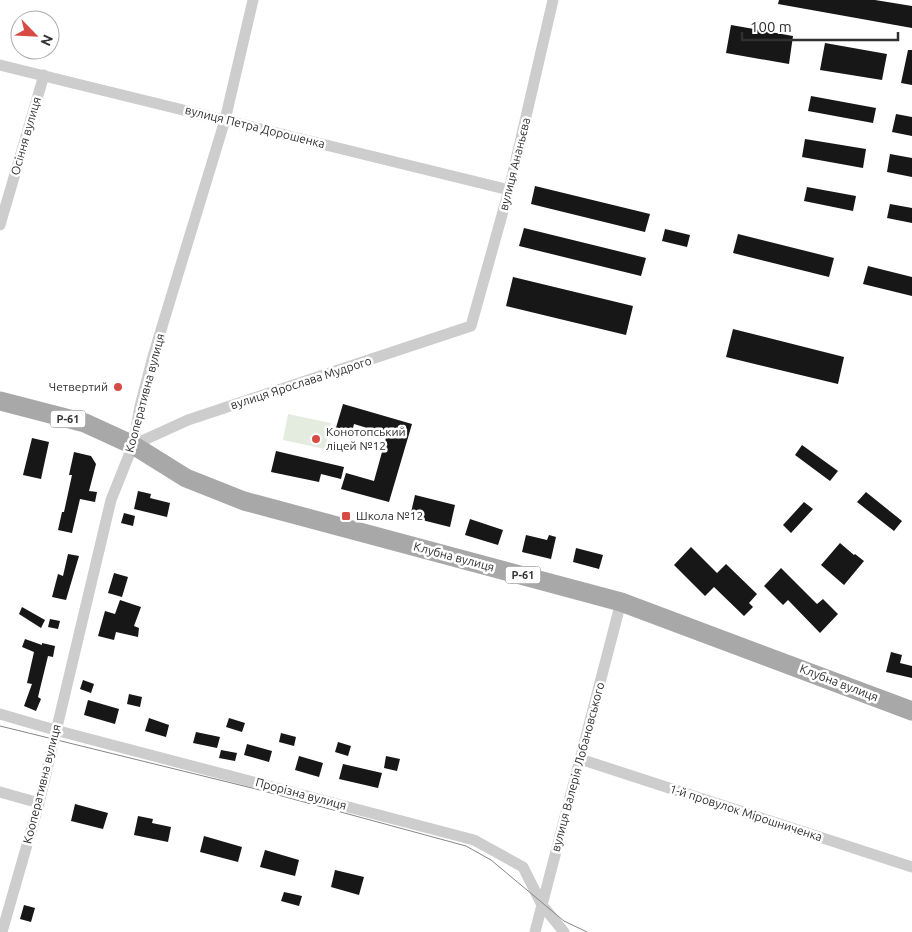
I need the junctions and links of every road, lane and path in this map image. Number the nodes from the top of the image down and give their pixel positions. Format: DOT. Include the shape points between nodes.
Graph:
graph roads {
  1 [pos="252,0"];
  2 [pos="553,0"];
  3 [pos="0,65"];
  4 [pos="44,75"];
  5 [pos="225,120"];
  6 [pos="510,190"];
  7 [pos="0,226"];
  8 [pos="471,326"];
  9 [pos="0,401"];
  10 [pos="133,446"];
  11 [pos="621,602"];
  12 [pos="912,711"];
  13 [pos="0,714"];
  14 [pos="55,730"];
  15 [pos="580,759"];
  16 [pos="0,792"];
  17 [pos="39,803"];
  18 [pos="912,867"];
  19 [pos="542,905"];
  20 [pos="2,932"];
  21 [pos="536,932"];
  22 [pos="564,932"];
  1 -- 5 [label="street, Кооперативна вулиця"];
  2 -- 6 [label="street, вулиця Ананьєва"];
  3 -- 4 [label="street, вулиця Петра Дорошенка"];
  4 -- 5 [label="street, вулиця Петра Дорошенка"];
  4 -- 7 [label="street, Осіння вулиця"];
  5 -- 6 [label="street, вулиця Петра Дорошенка"];
  5 -- 10 [label="street, Кооперативна вулиця" via="154,354"];
  6 -- 8 [label="street, вулиця Ананьєва"];
  8 -- 10 [label="street, вулиця Ярослава Мудрого" via="188,420"];
  9 -- 10 [label="main road, Клубна вулиця / Р-61" via="85,423"];
  10 -- 11 [label="main road, Клубна вулиця / Р-61" via="186,478 244,501"];
  10 -- 14 [label="street, Кооперативна вулиця" via="111,500"];
  11 -- 12 [label="main road, Клубна вулиця / Р-61"];
  11 -- 15 [label="street, вулиця Валерія Лобановського"];
  13 -- 14 [label="street, Прорізна вулиця"];
  14 -- 17 [label="street, Кооперативна вулиця"];
  14 -- 19 [label="street, Прорізна вулиця" via="474,840 522,867"];
  15 -- 18 [label="street, 1-й провулок Мірошниченка"];
  15 -- 19 [label="street, вулиця Валерія Лобановського"];
  16 -- 17 [label="street"];
  17 -- 20 [label="street, Кооперативна вулиця"];
  19 -- 21 [label="street, вулиця Валерія Лобановського"];
  19 -- 22 [label="street, Прорізна вулиця"];
}
